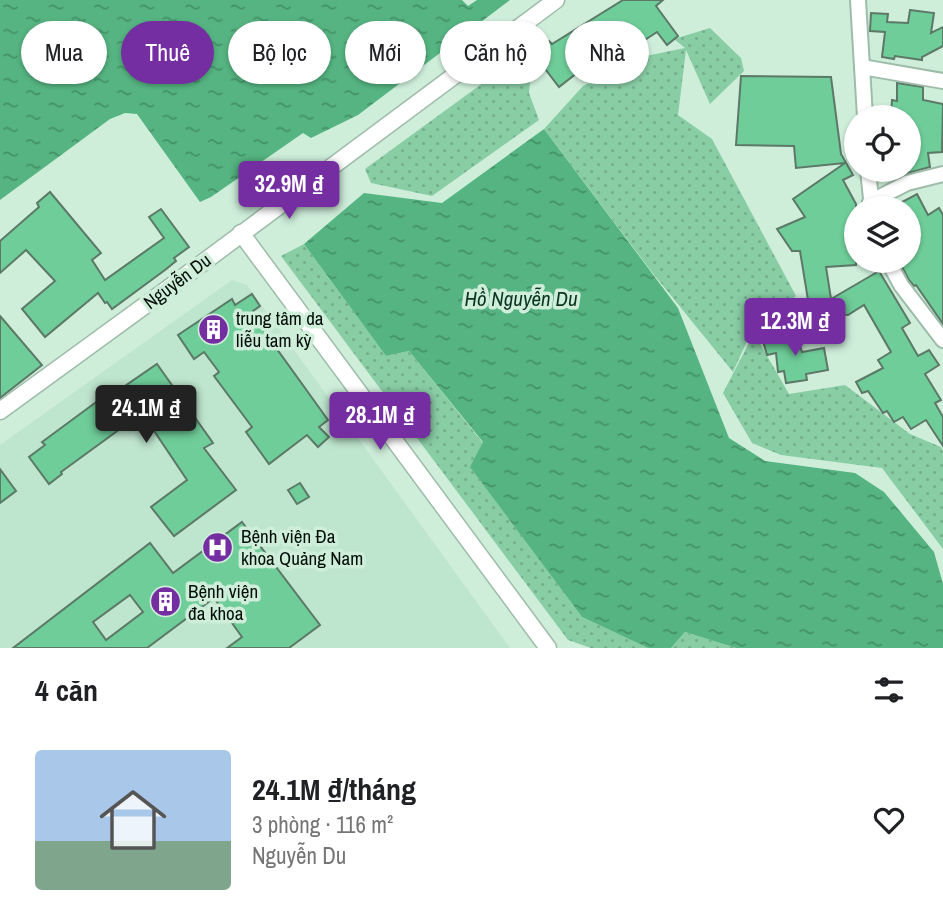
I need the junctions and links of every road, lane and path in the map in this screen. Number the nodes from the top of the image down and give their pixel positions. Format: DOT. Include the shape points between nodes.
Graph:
graph roads {
  1 [pos="556,0"];
  2 [pos="858,0"];
  3 [pos="862,67"];
  4 [pos="943,81"];
  5 [pos="864,105"];
  6 [pos="943,174"];
  7 [pos="886,196"];
  8 [pos="241,233"];
  9 [pos="894,273"];
  10 [pos="943,340"];
  11 [pos="0,411"];
  12 [pos="548,648"];
  1 -- 8 [label="street, Nguyễn Du"];
  2 -- 3 [label="street"];
  3 -- 4 [label="street"];
  3 -- 5 [label="street"];
  6 -- 7 [label="street" via="907,183"];
  8 -- 11 [label="street, Nguyễn Du"];
  8 -- 12 [label="street"];
  9 -- 10 [label="street"];
}
